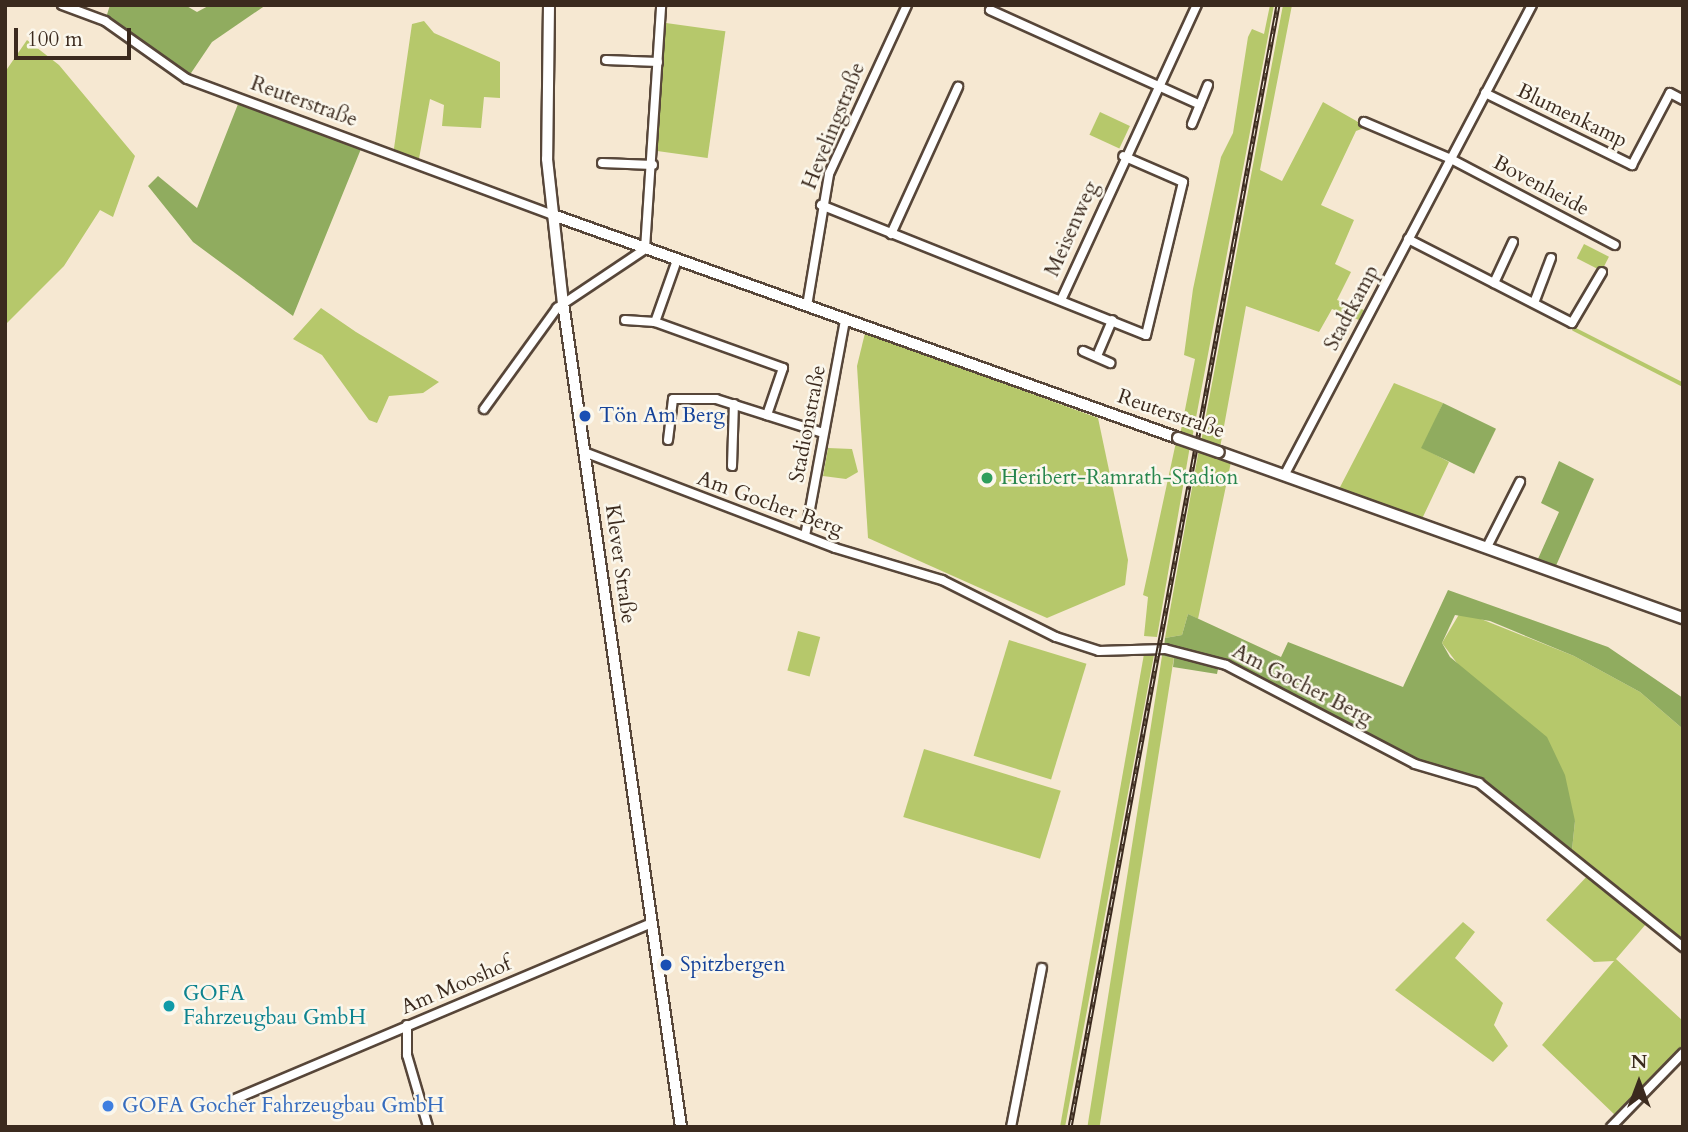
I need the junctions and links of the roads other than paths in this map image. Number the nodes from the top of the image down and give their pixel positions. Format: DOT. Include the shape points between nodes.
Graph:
graph roads {
  1 [pos="62,5"];
  2 [pos="549,5"];
  3 [pos="661,5"];
  4 [pos="906,5"];
  5 [pos="1196,5"];
  6 [pos="1532,5"];
  7 [pos="989,10"];
  8 [pos="606,60"];
  9 [pos="658,62"];
  10 [pos="1157,85"];
  11 [pos="1209,85"];
  12 [pos="958,87"];
  13 [pos="1485,93"];
  14 [pos="1683,100"];
  15 [pos="1200,105"];
  16 [pos="1364,122"];
  17 [pos="1192,124"];
  18 [pos="1123,156"];
  19 [pos="1451,159"];
  20 [pos="602,163"];
  21 [pos="653,165"];
  22 [pos="821,205"];
  23 [pos="549,214"];
  24 [pos="891,234"];
  25 [pos="1408,239"];
  26 [pos="1513,242"];
  27 [pos="1615,244"];
  28 [pos="645,249"];
  29 [pos="1551,257"];
  30 [pos="677,260"];
  31 [pos="1602,272"];
  32 [pos="1494,283"];
  33 [pos="1062,298"];
  34 [pos="564,303"];
  35 [pos="1534,303"];
  36 [pos="807,306"];
  37 [pos="625,320"];
  38 [pos="845,320"];
  39 [pos="1112,320"];
  40 [pos="655,322"];
  41 [pos="1083,351"];
  42 [pos="1097,356"];
  43 [pos="1110,363"];
  44 [pos="734,404"];
  45 [pos="484,409"];
  46 [pos="766,415"];
  47 [pos="823,433"];
  48 [pos="668,440"];
  49 [pos="584,452"];
  50 [pos="732,466"];
  51 [pos="1285,474"];
  52 [pos="1520,482"];
  53 [pos="805,536"];
  54 [pos="1487,547"];
  55 [pos="1683,618"];
  56 [pos="652,923"];
  57 [pos="1683,947"];
  58 [pos="1042,968"];
  59 [pos="407,1025"];
  60 [pos="1683,1053"];
  61 [pos="235,1099"];
  62 [pos="428,1127"];
  63 [pos="681,1127"];
  64 [pos="1011,1127"];
  65 [pos="1611,1127"];
  1 -- 23 [label="street, Reuterstraße" via="105,20 187,79"];
  2 -- 23 [label="street, Klever Straße" via="545,81"];
  3 -- 9 [label="street"];
  4 -- 22 [label="street, Hevelingstraße"];
  5 -- 10 [label="street, Meisenweg"];
  6 -- 13 [label="street, Stadtkamp"];
  7 -- 10 [label="street"];
  8 -- 9 [label="street"];
  9 -- 21 [label="street"];
  10 -- 15 [label="street"];
  10 -- 18 [label="street, Meisenweg"];
  11 -- 15 [label="street"];
  12 -- 24 [label="street"];
  13 -- 14 [label="street, Blumenkamp" via="1632,165 1670,93"];
  13 -- 19 [label="street, Stadtkamp"];
  15 -- 17 [label="street"];
  16 -- 19 [label="street"];
  18 -- 33 [label="street, Meisenweg"];
  18 -- 39 [label="street" via="1183,182 1146,335"];
  19 -- 25 [label="street, Stadtkamp"];
  19 -- 27 [label="street, Bovenheide"];
  20 -- 21 [label="street"];
  21 -- 28 [label="street"];
  22 -- 24 [label="street, Meisenweg"];
  22 -- 36 [label="street, Hevelingstraße"];
  23 -- 28 [label="street, Reuterstraße"];
  23 -- 34 [label="street, Klever Straße"];
  24 -- 33 [label="street, Meisenweg"];
  25 -- 32 [label="street"];
  25 -- 51 [label="street, Stadtkamp"];
  26 -- 32 [label="street"];
  28 -- 30 [label="street, Reuterstraße"];
  28 -- 34 [label="street"];
  29 -- 35 [label="street"];
  30 -- 36 [label="street, Reuterstraße"];
  30 -- 40 [label="street"];
  31 -- 35 [label="street" via="1572,323"];
  32 -- 35 [label="street"];
  33 -- 39 [label="street"];
  34 -- 45 [label="street"];
  34 -- 49 [label="street, Klever Straße"];
  36 -- 38 [label="street, Reuterstraße"];
  37 -- 40 [label="street"];
  38 -- 47 [label="street, Stadionstraße"];
  38 -- 51 [label="street, Reuterstraße, bridge"];
  39 -- 42 [label="street"];
  40 -- 46 [label="street" via="783,368"];
  41 -- 42 [label="street"];
  42 -- 43 [label="street"];
  44 -- 46 [label="street"];
  44 -- 48 [label="street" via="673,399"];
  44 -- 50 [label="street"];
  46 -- 47 [label="street"];
  47 -- 53 [label="street, Stadionstraße"];
  49 -- 53 [label="street, Am Gocher Berg"];
  49 -- 56 [label="street, Klever Straße"];
  51 -- 54 [label="street, Reuterstraße"];
  52 -- 54 [label="street"];
  53 -- 57 [label="street, Am Gocher Berg" via="942,580 1056,637 1098,651 1165,649 1226,664 1405,759 1479,783"];
  54 -- 55 [label="street, Reuterstraße"];
  56 -- 59 [label="street, Am Mooshof"];
  56 -- 63 [label="street, Klever Straße"];
  58 -- 64 [label="street"];
  59 -- 61 [label="street, Am Mooshof"];
  59 -- 62 [label="street" via="407,1055"];
  60 -- 65 [label="street"];
}
